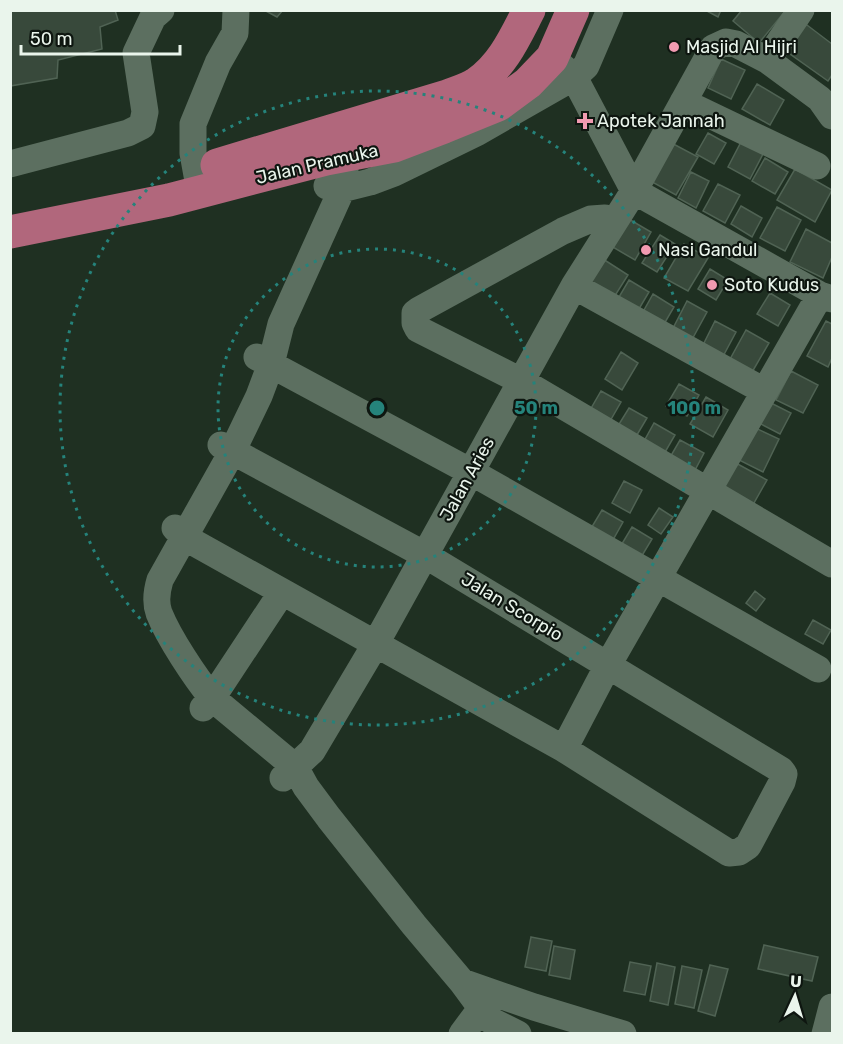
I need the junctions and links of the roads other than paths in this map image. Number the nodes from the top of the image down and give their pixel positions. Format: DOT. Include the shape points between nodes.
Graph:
graph roads {
  1 [pos="161,10"];
  2 [pos="236,10"];
  3 [pos="529,10"];
  4 [pos="573,10"];
  5 [pos="610,10"];
  6 [pos="801,10"];
  7 [pos="767,60"];
  8 [pos="563,68"];
  9 [pos="683,102"];
  10 [pos="832,116"];
  11 [pos="10,164"];
  12 [pos="817,166"];
  13 [pos="334,172"];
  14 [pos="198,181"];
  15 [pos="634,191"];
  16 [pos="10,211"];
  17 [pos="615,220"];
  18 [pos="10,232"];
  19 [pos="574,286"];
  20 [pos="826,297"];
  21 [pos="264,360"];
  22 [pos="521,381"];
  23 [pos="764,391"];
  24 [pos="227,448"];
  25 [pos="471,472"];
  26 [pos="708,489"];
  27 [pos="179,533"];
  28 [pos="425,555"];
  29 [pos="832,564"];
  30 [pos="657,579"];
  31 [pos="282,592"];
  32 [pos="375,645"];
  33 [pos="608,665"];
  34 [pos="818,669"];
  35 [pos="208,703"];
  36 [pos="564,750"];
  37 [pos="294,777"];
  38 [pos="486,1001"];
  39 [pos="832,1008"];
  40 [pos="462,1034"];
  41 [pos="518,1034"];
  42 [pos="623,1034"];
  43 [pos="825,1034"];
  1 -- 11 [label="street" via="153,17 136,52 145,112 142,126"];
  2 -- 14 [label="street" via="235,33 193,124"];
  3 -- 14 [label="main road, Jalan Pramuka" via="510,48 476,84"];
  4 -- 8 [label="main road, Jalan Pramuka"];
  5 -- 8 [label="street" via="586,66"];
  6 -- 7 [label="street"];
  7 -- 9 [label="street, Jalan Aries" via="736,44 718,44"];
  7 -- 10 [label="street" via="820,99"];
  8 -- 13 [label="main road, Jalan Pramuka" via="528,83 498,105"];
  8 -- 15 [label="street"];
  9 -- 12 [label="street"];
  9 -- 15 [label="street, Jalan Aries"];
  13 -- 14 [label="main road, Jalan Pramuka"];
  13 -- 21 [label="street" via="265,327"];
  14 -- 16 [label="main road, Jalan Pramuka"];
  14 -- 18 [label="main road, Jalan Pramuka" via="169,200"];
  15 -- 17 [label="street, Jalan Aries"];
  15 -- 20 [label="street"];
  17 -- 19 [label="street, Jalan Aries"];
  17 -- 22 [label="street" via="591,219 563,231 416,313 418,329"];
  19 -- 22 [label="street, Jalan Aries"];
  19 -- 23 [label="street"];
  20 -- 23 [label="street"];
  21 -- 24 [label="street" via="249,385"];
  21 -- 25 [label="street"];
  22 -- 25 [label="street, Jalan Aries"];
  22 -- 26 [label="street"];
  23 -- 26 [label="street"];
  24 -- 27 [label="street"];
  24 -- 28 [label="street, Jalan Scorpio"];
  25 -- 28 [label="street, Jalan Aries"];
  25 -- 30 [label="street"];
  26 -- 29 [label="street"];
  26 -- 30 [label="street"];
  27 -- 31 [label="street"];
  27 -- 35 [label="street" via="148,571 143,588 145,604 166,653 193,696"];
  28 -- 32 [label="street, Jalan Aries"];
  28 -- 33 [label="street, Jalan Scorpio"];
  30 -- 33 [label="street"];
  30 -- 34 [label="street"];
  31 -- 32 [label="street"];
  31 -- 35 [label="street"];
  32 -- 36 [label="street"];
  32 -- 37 [label="street, Jalan Aries"];
  33 -- 36 [label="street"];
  33 -- 36 [label="street, Jalan Scorpio" via="781,770 782,782 748,846 729,853"];
  35 -- 37 [label="street"];
  37 -- 38 [label="street" via="462,982"];
  38 -- 40 [label="street"];
  38 -- 41 [label="street" via="490,1020"];
  38 -- 42 [label="street"];
  39 -- 43 [label="street"];
}
